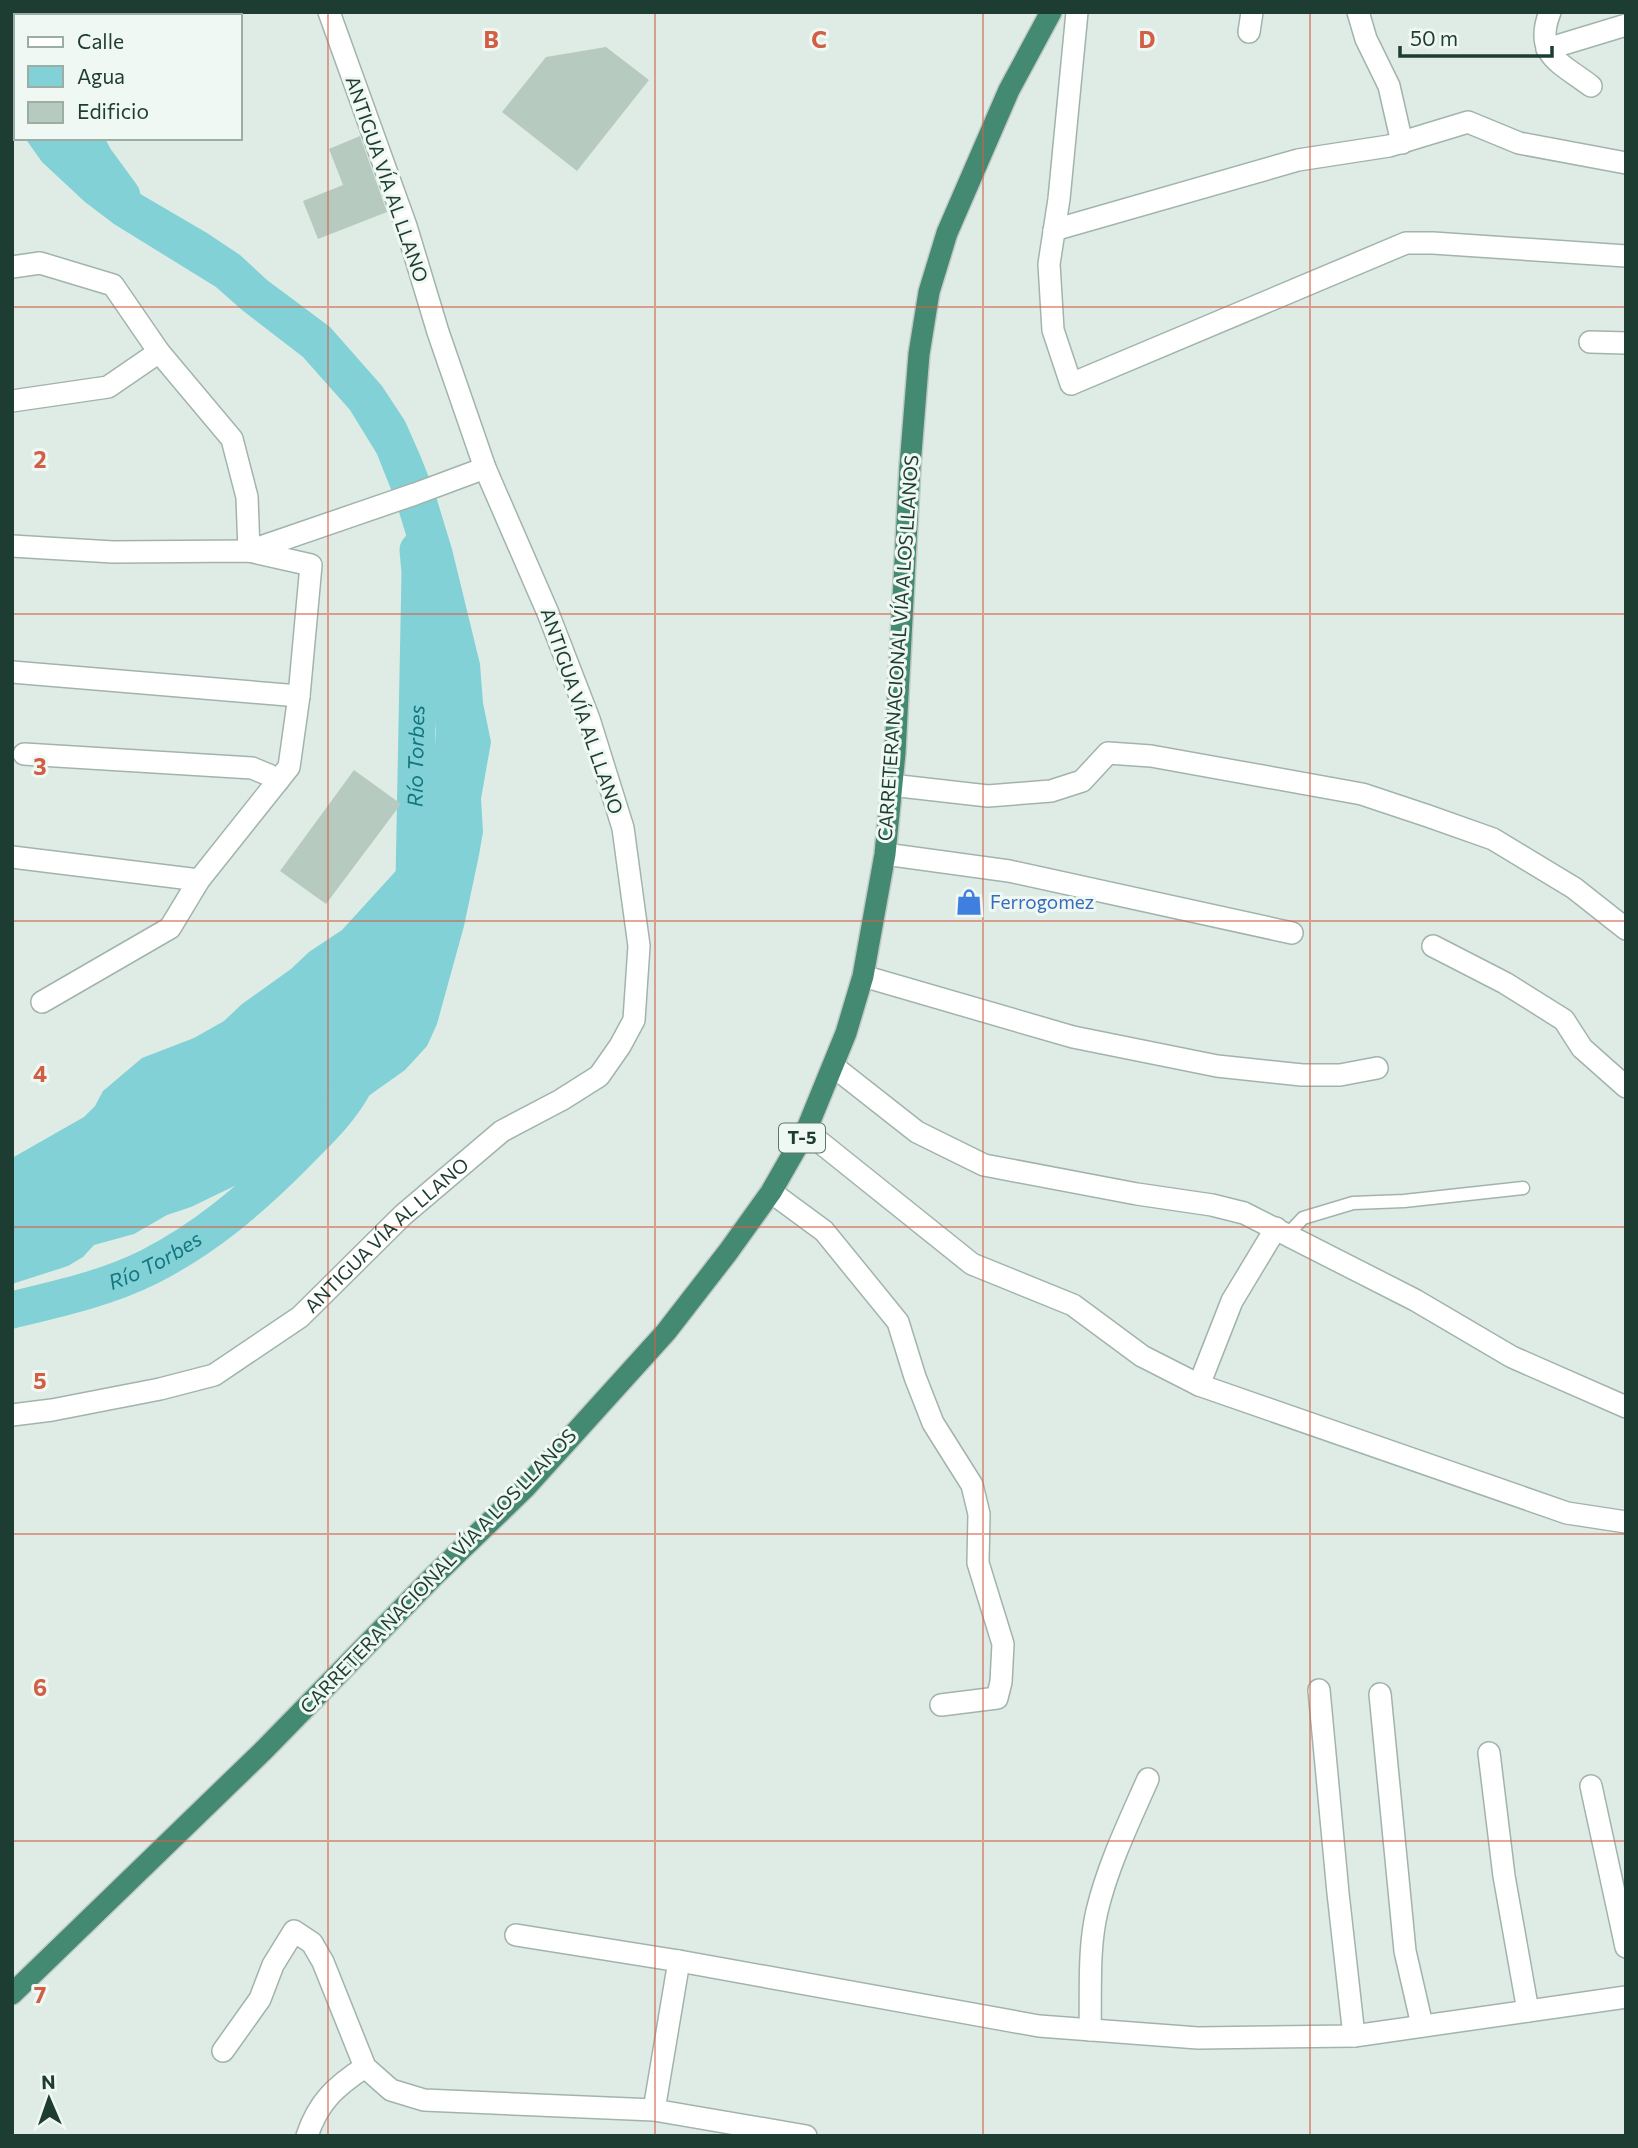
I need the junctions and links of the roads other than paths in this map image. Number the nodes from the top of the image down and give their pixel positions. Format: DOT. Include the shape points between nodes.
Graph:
graph roads {
  1 [pos="329,12"];
  2 [pos="1051,12"];
  3 [pos="1077,12"];
  4 [pos="1358,12"];
  5 [pos="1550,12"];
  6 [pos="1626,25"];
  7 [pos="1547,50"];
  8 [pos="1591,86"];
  9 [pos="1402,143"];
  10 [pos="1626,163"];
  11 [pos="1054,230"];
  12 [pos="1626,256"];
  13 [pos="12,267"];
  14 [pos="1590,342"];
  15 [pos="1626,343"];
  16 [pos="159,352"];
  17 [pos="12,401"];
  18 [pos="485,468"];
  19 [pos="12,546"];
  20 [pos="249,551"];
  21 [pos="12,672"];
  22 [pos="299,696"];
  23 [pos="24,754"];
  24 [pos="278,782"];
  25 [pos="891,785"];
  26 [pos="885,854"];
  27 [pos="12,857"];
  28 [pos="199,880"];
  29 [pos="1626,929"];
  30 [pos="1292,933"];
  31 [pos="1433,946"];
  32 [pos="863,976"];
  33 [pos="42,1002"];
  34 [pos="833,1066"];
  35 [pos="1377,1069"];
  36 [pos="1626,1087"];
  37 [pos="806,1131"];
  38 [pos="1523,1188"];
  39 [pos="771,1192"];
  40 [pos="1282,1231"];
  41 [pos="1199,1385"];
  42 [pos="1626,1407"];
  43 [pos="12,1415"];
  44 [pos="1626,1522"];
  45 [pos="1319,1690"];
  46 [pos="1380,1694"];
  47 [pos="941,1705"];
  48 [pos="1489,1753"];
  49 [pos="1148,1779"];
  50 [pos="1591,1786"];
  51 [pos="516,1935"];
  52 [pos="1626,1947"];
  53 [pos="679,1961"];
  54 [pos="12,1994"];
  55 [pos="1626,1997"];
  56 [pos="1528,2011"];
  57 [pos="1422,2025"];
  58 [pos="1090,2030"];
  59 [pos="1354,2036"];
  60 [pos="223,2051"];
  61 [pos="365,2067"];
  62 [pos="654,2109"];
  63 [pos="307,2136"];
  64 [pos="806,2136"];
  1 -- 18 [label="street, ANTIGUA VÍA AL LLANO" via="406,226"];
  2 -- 25 [label="highway, CARRETERA NACIONAL VÍA A LOS LLANOS / T-5" via="1009,90 947,233 929,292 910,466"];
  3 -- 11 [label="street"];
  4 -- 9 [label="street" via="1389,86"];
  5 -- 7 [label="street" via="1544,32"];
  6 -- 7 [label="street"];
  7 -- 8 [label="street"];
  9 -- 10 [label="street" via="1468,122 1519,143"];
  9 -- 11 [label="street" via="1298,160"];
  11 -- 12 [label="street" via="1049,264 1053,330 1071,384 1406,243"];
  13 -- 16 [label="street" via="40,263 113,285"];
  14 -- 15 [label="street"];
  16 -- 17 [label="street" via="108,387"];
  16 -- 20 [label="street" via="232,439 247,497"];
  18 -- 20 [label="street"];
  18 -- 43 [label="street, ANTIGUA VÍA AL LLANO" via="589,719 623,828 639,946 634,1020 599,1076 502,1131 403,1215 300,1317 214,1375"];
  19 -- 20 [label="street" via="113,552"];
  20 -- 22 [label="street" via="312,565"];
  21 -- 22 [label="street"];
  22 -- 24 [label="street" via="289,767"];
  23 -- 24 [label="street" via="252,768"];
  24 -- 28 [label="street"];
  25 -- 26 [label="highway, CARRETERA NACIONAL VÍA A LOS LLANOS / T-5"];
  25 -- 29 [label="street" via="988,796 1051,791 1082,781 1108,753 1151,756 1362,794 1493,839 1574,888"];
  26 -- 30 [label="street" via="1009,871"];
  26 -- 32 [label="highway, CARRETERA NACIONAL VÍA A LOS LLANOS / T-5"];
  27 -- 28 [label="street"];
  28 -- 33 [label="street" via="170,928"];
  31 -- 36 [label="street" via="1564,1020 1582,1048"];
  32 -- 34 [label="highway, CARRETERA NACIONAL VÍA A LOS LLANOS / T-5"];
  32 -- 35 [label="street" via="1073,1037 1217,1066 1302,1075"];
  34 -- 37 [label="highway, CARRETERA NACIONAL VÍA A LOS LLANOS / T-5"];
  34 -- 40 [label="street" via="917,1132 984,1164 1212,1205 1244,1213"];
  37 -- 39 [label="highway, CARRETERA NACIONAL VÍA A LOS LLANOS / T-5"];
  37 -- 41 [label="street" via="972,1264 1073,1305 1142,1356"];
  38 -- 40 [label="lane" via="1353,1203 1303,1218"];
  39 -- 47 [label="street" via="824,1231 898,1322 933,1423 972,1485 979,1514 978,1563 1003,1644 1001,1682 998,1698"];
  39 -- 54 [label="highway, CARRETERA NACIONAL VÍA A LOS LLANOS / T-5" via="666,1332 525,1488"];
  40 -- 41 [label="street" via="1232,1301"];
  40 -- 42 [label="street" via="1512,1357"];
  41 -- 44 [label="street" via="1567,1513"];
  45 -- 59 [label="street"];
  46 -- 57 [label="street" via="1405,1951"];
  48 -- 56 [label="street" via="1504,1876"];
  49 -- 58 [label="street" via="1114,1857 1097,1913"];
  50 -- 52 [label="street"];
  51 -- 53 [label="street"];
  53 -- 58 [label="street" via="1039,2026"];
  53 -- 62 [label="street"];
  55 -- 56 [label="street"];
  56 -- 57 [label="street"];
  57 -- 59 [label="street"];
  58 -- 59 [label="street" via="1198,2038"];
  60 -- 61 [label="street" via="260,1999 273,1965 294,1931 312,1943 323,1962"];
  61 -- 62 [label="street" via="391,2090 424,2100"];
  61 -- 63 [label="street" via="340,2083 313,2116"];
  62 -- 64 [label="street"];
}
